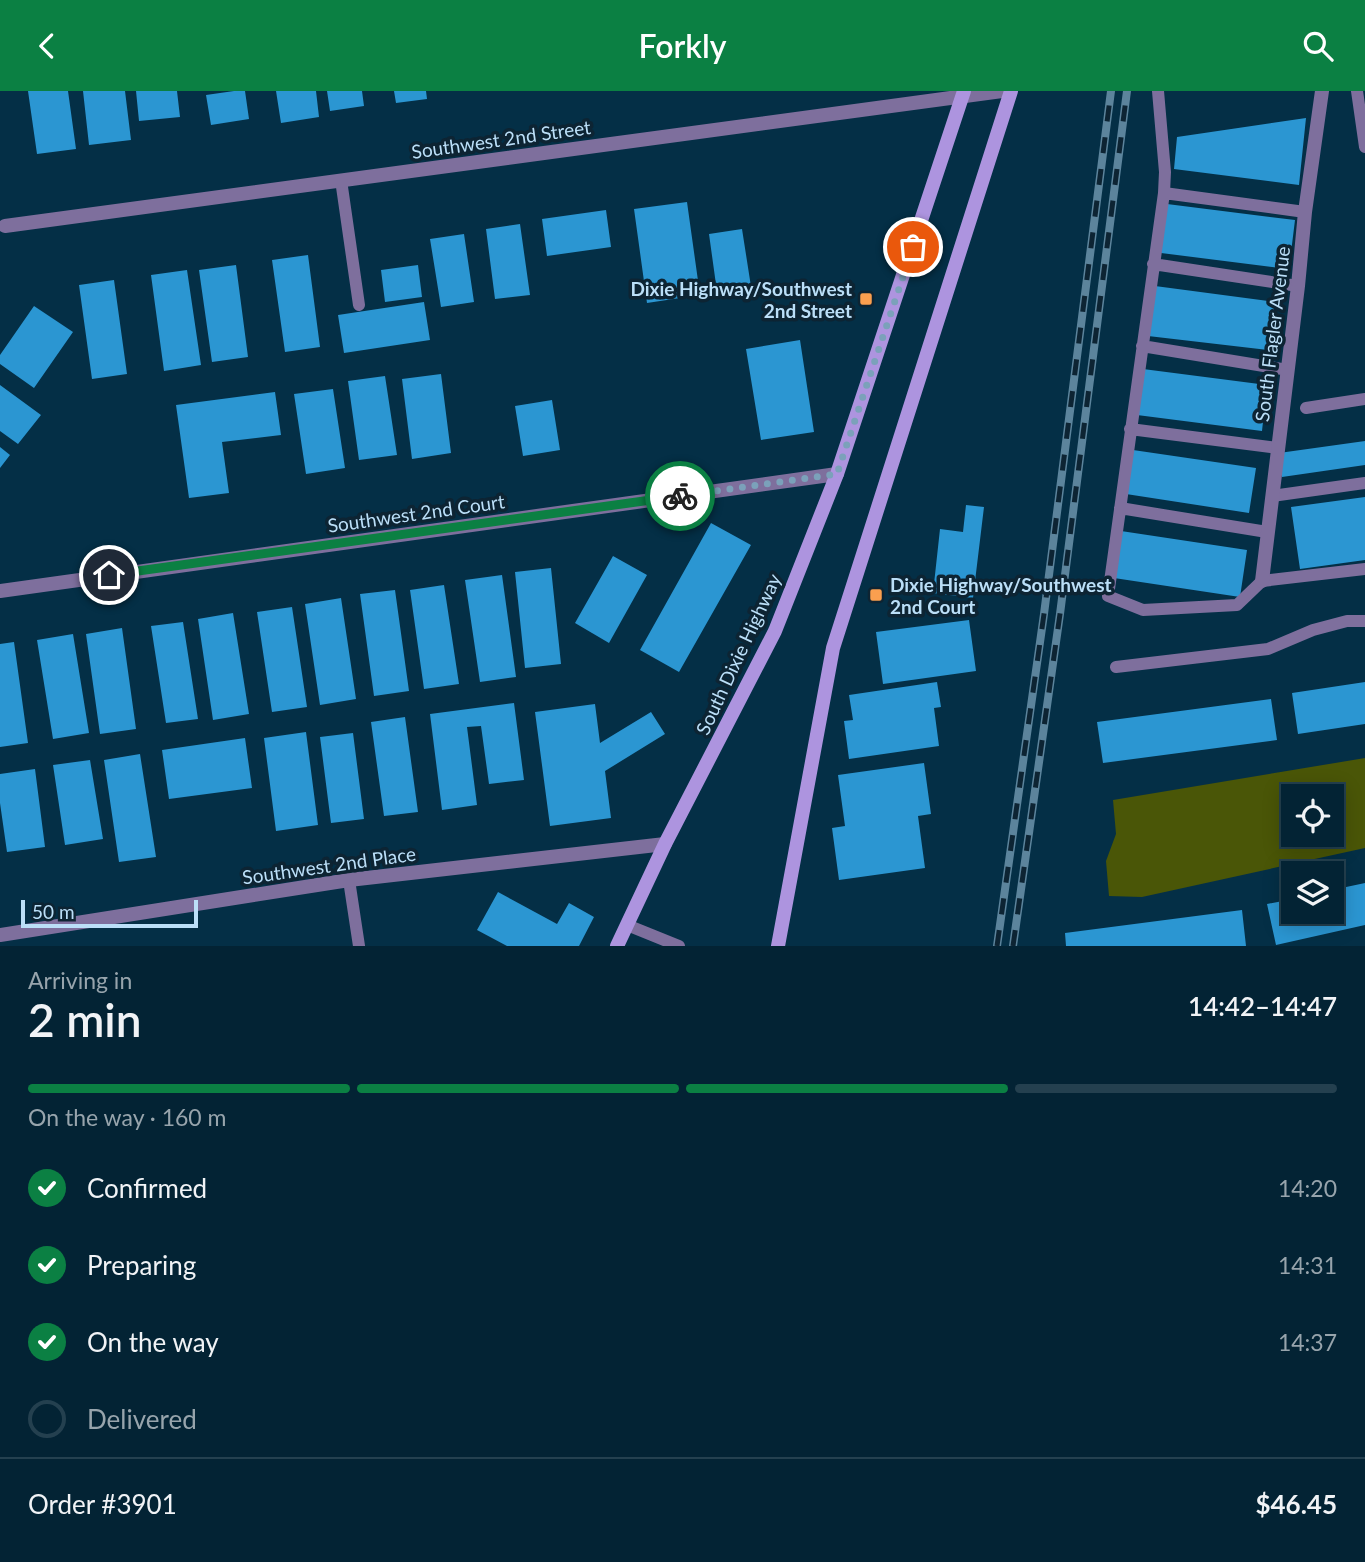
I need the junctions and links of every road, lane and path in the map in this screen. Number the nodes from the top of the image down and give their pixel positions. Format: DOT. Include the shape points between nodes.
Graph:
graph roads {
  1 [pos="1002,91"];
  2 [pos="1011,91"];
  3 [pos="1158,91"];
  4 [pos="1322,91"];
  5 [pos="1357,91"];
  6 [pos="964,93"];
  7 [pos="1365,147"];
  8 [pos="341,180"];
  9 [pos="1164,193"];
  10 [pos="1305,212"];
  11 [pos="2,227"];
  12 [pos="1153,264"];
  13 [pos="1298,286"];
  14 [pos="359,305"];
  15 [pos="1142,347"];
  16 [pos="1288,370"];
  17 [pos="1365,399"];
  18 [pos="1306,408"];
  19 [pos="1130,429"];
  20 [pos="1278,448"];
  21 [pos="837,474"];
  22 [pos="1365,483"];
  23 [pos="1272,496"];
  24 [pos="1120,508"];
  25 [pos="1267,532"];
  26 [pos="1365,569"];
  27 [pos="1262,581"];
  28 [pos="0,591"];
  29 [pos="1365,621"];
  30 [pos="1116,667"];
  31 [pos="665,844"];
  32 [pos="349,880"];
  33 [pos="627,925"];
  34 [pos="0,935"];
  35 [pos="359,946"];
  36 [pos="617,946"];
  37 [pos="680,946"];
  38 [pos="778,946"];
  1 -- 6 [label="street, Southwest 2nd Street"];
  2 -- 38 [label="main road" via="833,648"];
  3 -- 9 [label="lane"];
  4 -- 10 [label="street, South Flagler Avenue"];
  5 -- 7 [label="lane"];
  6 -- 8 [label="street, Southwest 2nd Street"];
  6 -- 21 [label="main road, South Dixie Highway"];
  8 -- 11 [label="street, Southwest 2nd Street"];
  8 -- 14 [label="lane"];
  9 -- 10 [label="lane"];
  9 -- 12 [label="lane"];
  10 -- 13 [label="street, South Flagler Avenue"];
  12 -- 13 [label="lane"];
  12 -- 15 [label="lane"];
  13 -- 16 [label="street, South Flagler Avenue"];
  15 -- 16 [label="lane"];
  15 -- 19 [label="lane"];
  16 -- 20 [label="street, South Flagler Avenue"];
  17 -- 18 [label="lane"];
  19 -- 20 [label="lane"];
  19 -- 24 [label="lane"];
  20 -- 23 [label="street, South Flagler Avenue"];
  21 -- 28 [label="street, Southwest 2nd Court"];
  21 -- 31 [label="main road, South Dixie Highway" via="775,631"];
  22 -- 23 [label="lane"];
  23 -- 25 [label="street, South Flagler Avenue"];
  24 -- 25 [label="lane"];
  24 -- 27 [label="lane" via="1108,596 1143,610 1237,605"];
  25 -- 27 [label="street, South Flagler Avenue"];
  26 -- 27 [label="lane"];
  29 -- 30 [label="lane" via="1313,630 1268,649"];
  31 -- 32 [label="street, Southwest 2nd Place"];
  31 -- 33 [label="main road, South Dixie Highway"];
  32 -- 34 [label="street, Southwest 2nd Place"];
  32 -- 35 [label="lane"];
  33 -- 36 [label="main road, South Dixie Highway"];
  33 -- 37 [label="lane"];
}
